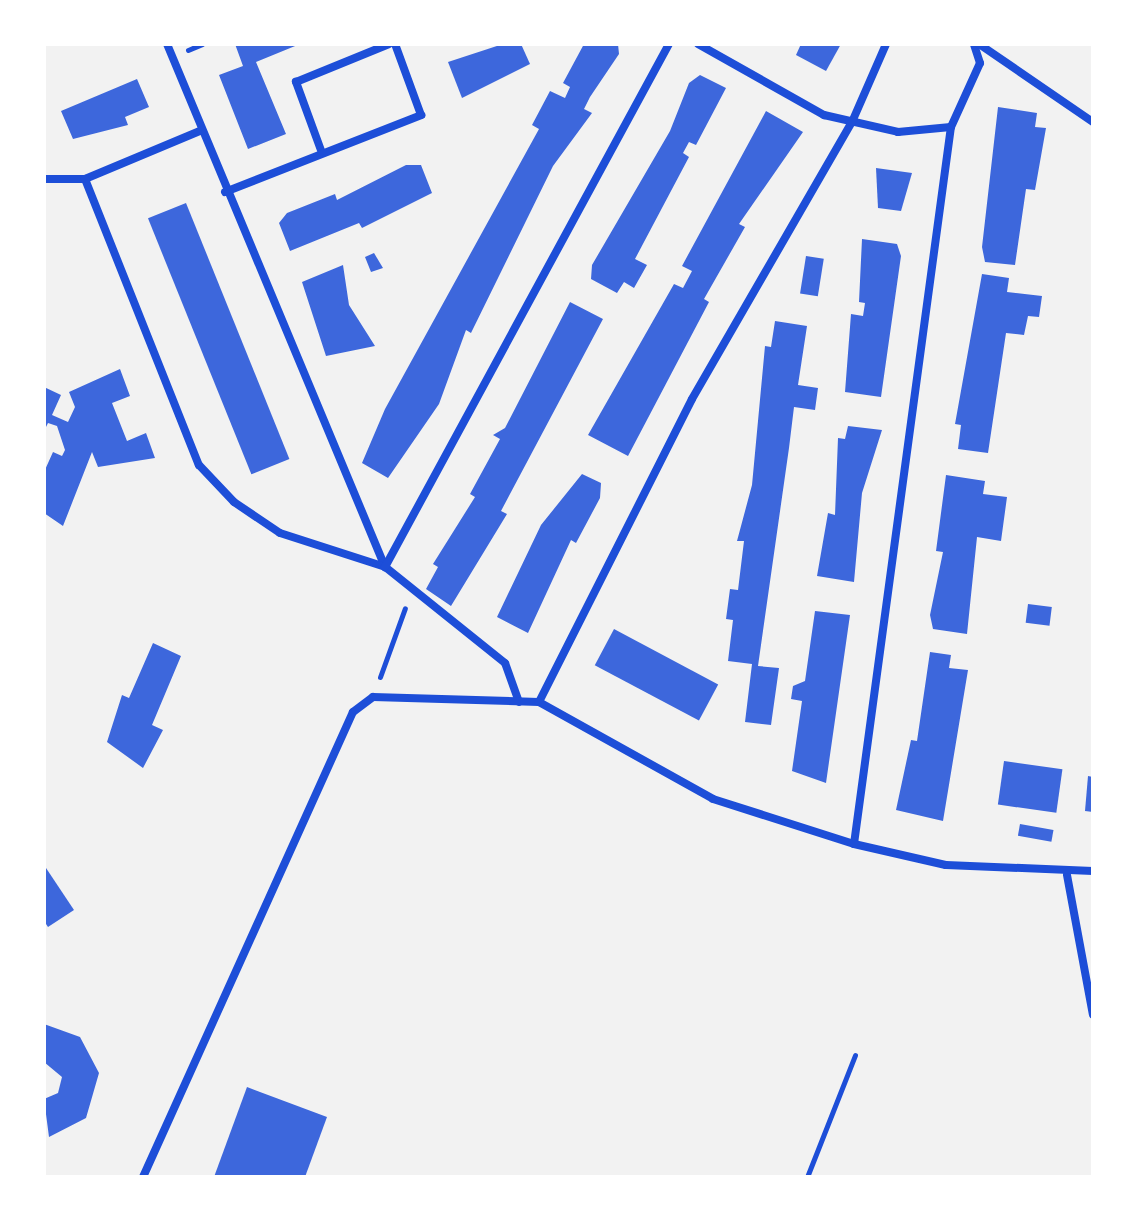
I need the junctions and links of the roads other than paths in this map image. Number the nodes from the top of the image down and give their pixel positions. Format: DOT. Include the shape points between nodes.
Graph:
graph roads {
  1 [pos="167,44"];
  2 [pos="389,44"];
  3 [pos="395,44"];
  4 [pos="669,44"];
  5 [pos="698,44"];
  6 [pos="886,44"];
  7 [pos="976,44"];
  8 [pos="852,122"];
  9 [pos="1093,122"];
  10 [pos="951,127"];
  11 [pos="202,130"];
  12 [pos="322,153"];
  13 [pos="44,179"];
  14 [pos="85,179"];
  15 [pos="225,192"];
  16 [pos="385,567"];
  17 [pos="519,702"];
  18 [pos="539,702"];
  19 [pos="854,844"];
  20 [pos="1093,871"];
  21 [pos="1067,875"];
  22 [pos="1093,1015"];
  23 [pos="143,1177"];
  1 -- 11 [label="street"];
  2 -- 12 [label="street" via="296,82"];
  3 -- 12 [label="street" via="421,115"];
  4 -- 16 [label="street"];
  5 -- 8 [label="street" via="824,115"];
  6 -- 8 [label="street"];
  7 -- 9 [label="street"];
  7 -- 10 [label="street" via="980,63"];
  8 -- 10 [label="street" via="898,132"];
  8 -- 18 [label="street" via="692,399"];
  10 -- 19 [label="street"];
  11 -- 14 [label="street"];
  11 -- 15 [label="street"];
  12 -- 15 [label="street"];
  13 -- 14 [label="street"];
  14 -- 16 [label="street" via="199,465 234,502 280,533"];
  15 -- 16 [label="street"];
  16 -- 17 [label="street" via="505,663"];
  17 -- 18 [label="street"];
  17 -- 23 [label="street" via="373,697 353,712"];
  18 -- 19 [label="street" via="713,799"];
  19 -- 21 [label="street" via="946,865"];
  20 -- 21 [label="street"];
  21 -- 22 [label="street"];
}
